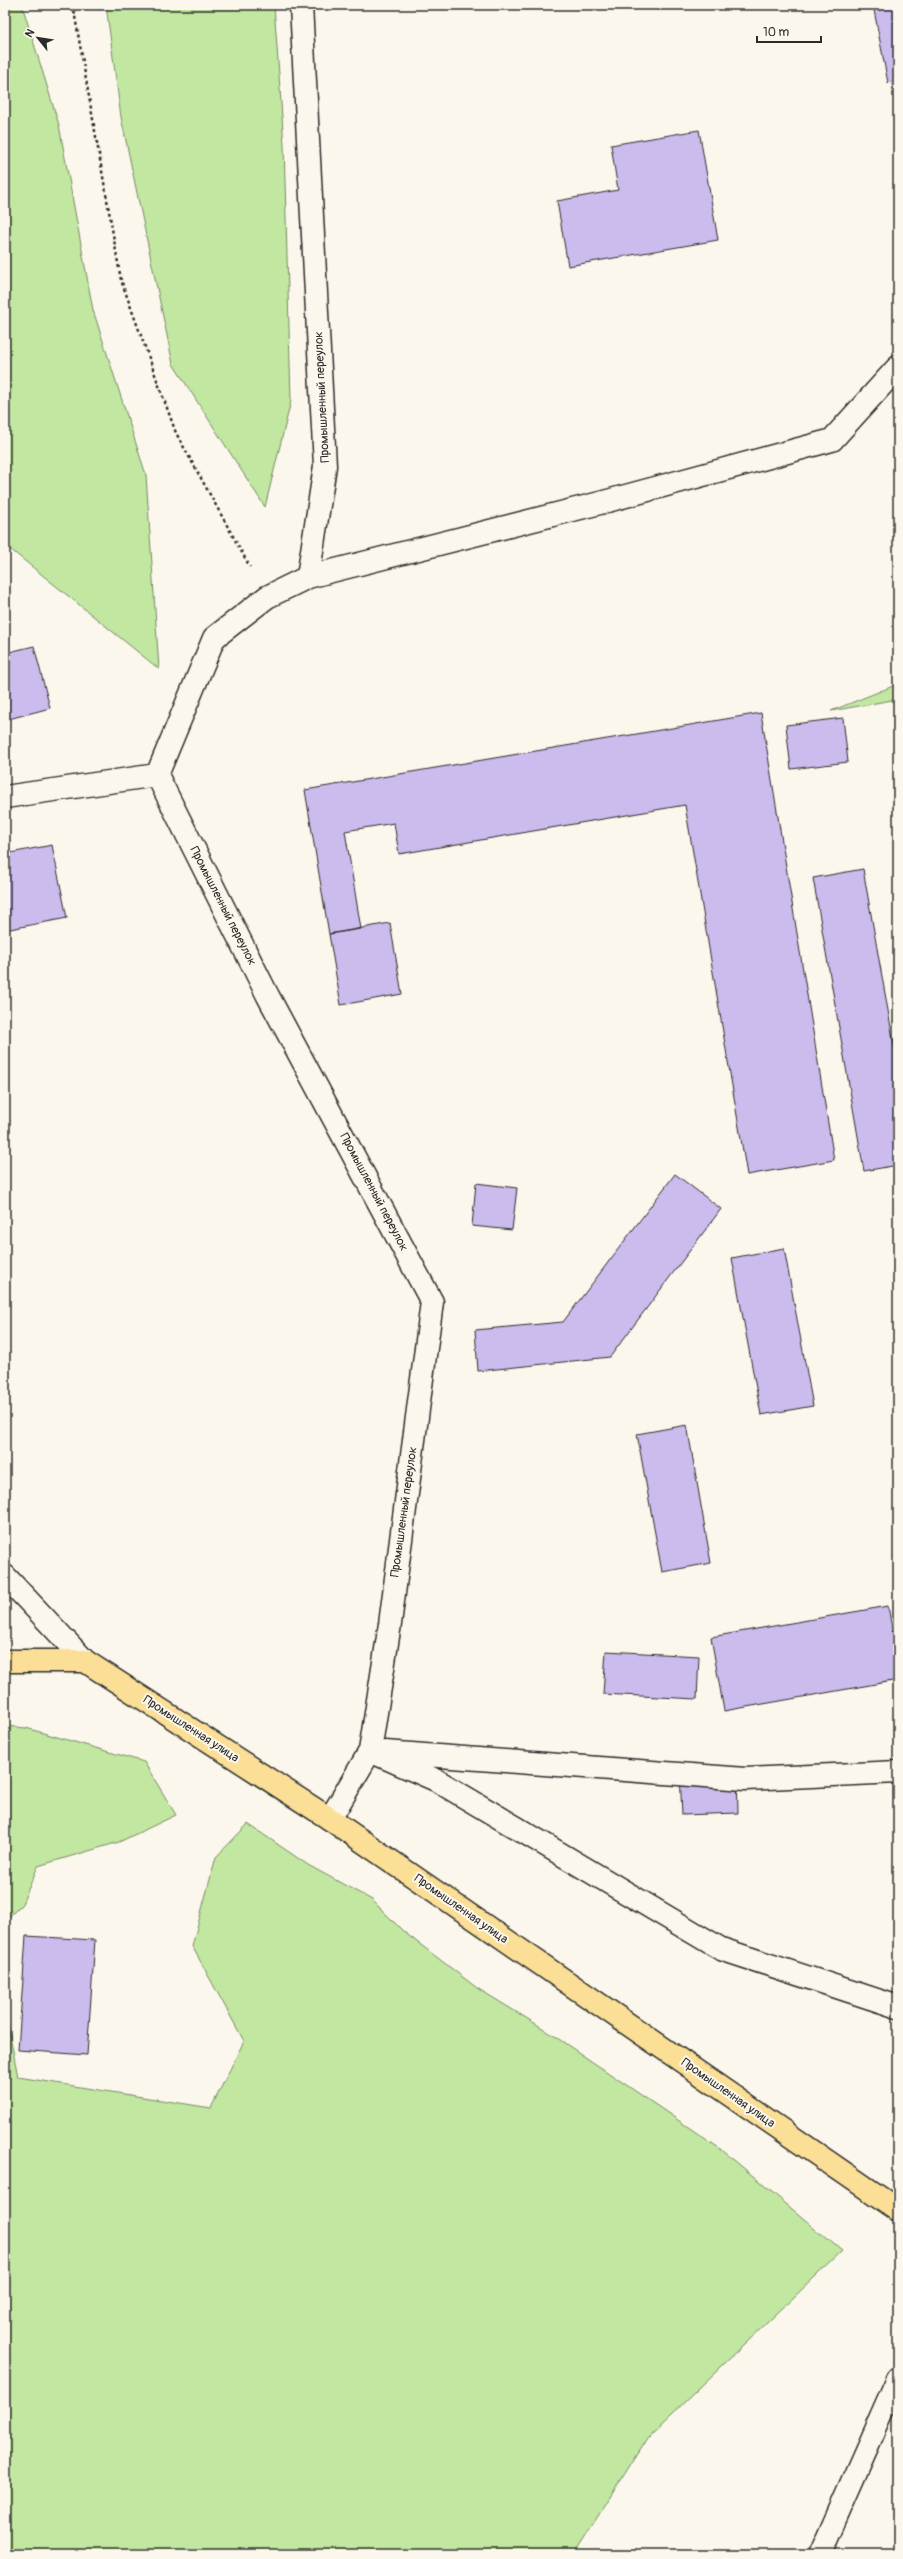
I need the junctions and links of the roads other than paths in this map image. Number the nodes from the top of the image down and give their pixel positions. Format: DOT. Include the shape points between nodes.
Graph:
graph roads {
  1 [pos="301,5"];
  2 [pos="898,367"];
  3 [pos="308,577"];
  4 [pos="157,775"];
  5 [pos="5,797"];
  6 [pos="5,1576"];
  7 [pos="85,1660"];
  8 [pos="5,1661"];
  9 [pos="370,1751"];
  10 [pos="898,1772"];
  11 [pos="330,1819"];
  12 [pos="898,2007"];
  13 [pos="898,2210"];
  14 [pos="898,2378"];
  15 [pos="820,2554"];
  1 -- 3 [label="street, Промышленный переулок" via="326,466"];
  2 -- 3 [label="street" via="832,440 600,503"];
  3 -- 4 [label="street" via="267,597 214,638"];
  4 -- 5 [label="street"];
  4 -- 9 [label="street, Промышленный переулок" via="268,996 432,1302 390,1624"];
  6 -- 7 [label="street"];
  7 -- 8 [label="main road"];
  7 -- 11 [label="main road, Промышленная улица"];
  9 -- 10 [label="street" via="453,1755 745,1779"];
  9 -- 11 [label="street, Промышленный переулок"];
  9 -- 12 [label="street" via="436,1780 721,1949"];
  11 -- 13 [label="main road, Промышленная улица"];
  14 -- 15 [label="street"];
}
